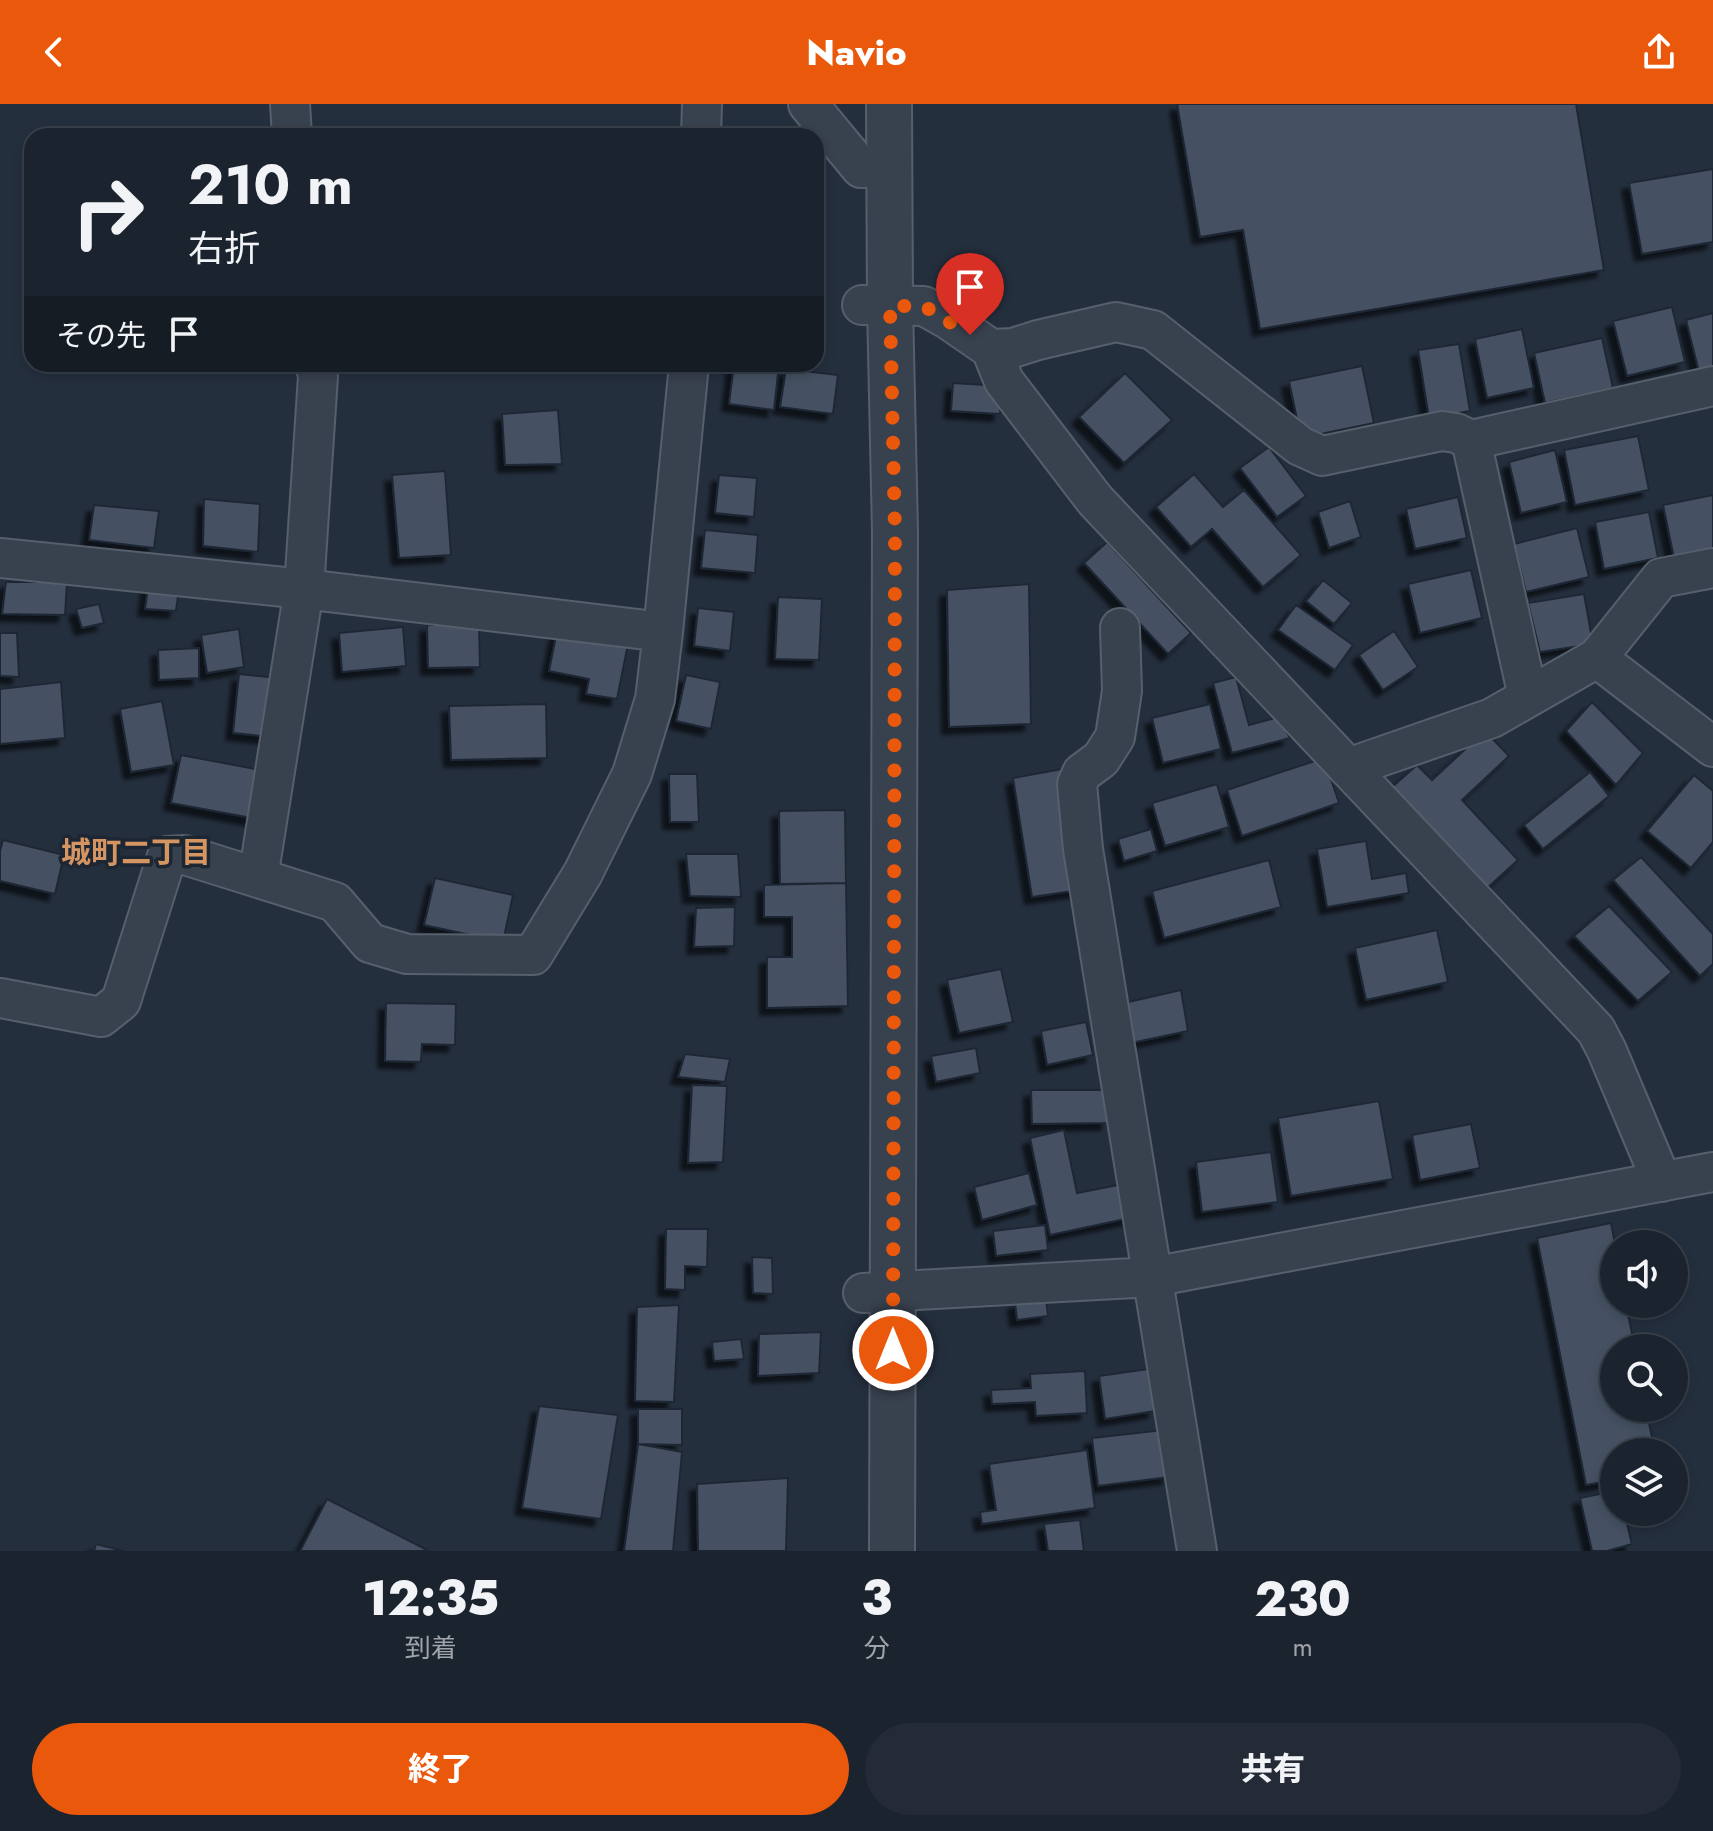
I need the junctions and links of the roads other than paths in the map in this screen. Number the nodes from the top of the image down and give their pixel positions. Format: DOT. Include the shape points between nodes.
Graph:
graph roads {
  1 [pos="290,104"];
  2 [pos="702,104"];
  3 [pos="808,104"];
  4 [pos="860,104"];
  5 [pos="889,104"];
  6 [pos="292,128"];
  7 [pos="701,128"];
  8 [pos="875,168"];
  9 [pos="876,305"];
  10 [pos="991,349"];
  11 [pos="317,372"];
  12 [pos="688,372"];
  13 [pos="1712,391"];
  14 [pos="1471,440"];
  15 [pos="0,558"];
  16 [pos="1713,568"];
  17 [pos="304,589"];
  18 [pos="1120,628"];
  19 [pos="663,632"];
  20 [pos="1597,658"];
  21 [pos="1528,697"];
  22 [pos="1713,747"];
  23 [pos="1348,768"];
  24 [pos="258,878"];
  25 [pos="0,998"];
  26 [pos="1713,1172"];
  27 [pos="1662,1182"];
  28 [pos="1152,1277"];
  29 [pos="878,1293"];
  30 [pos="862,1551"];
  31 [pos="892,1551"];
  32 [pos="1197,1551"];
  1 -- 6 [label="street"];
  2 -- 7 [label="street"];
  3 -- 8 [label="street"];
  4 -- 8 [label="street"];
  5 -- 8 [label="street"];
  8 -- 9 [label="street"];
  9 -- 10 [label="street" via="924,306"];
  9 -- 29 [label="street"];
  10 -- 14 [label="street" via="1116,322 1153,330 1300,446 1322,456 1442,431"];
  10 -- 23 [label="street" via="1004,381 1095,500"];
  11 -- 17 [label="street"];
  12 -- 19 [label="street"];
  13 -- 14 [label="street"];
  14 -- 21 [label="street"];
  15 -- 17 [label="street"];
  16 -- 20 [label="street" via="1661,578"];
  17 -- 19 [label="street"];
  17 -- 24 [label="street"];
  18 -- 28 [label="street" via="1122,691 1115,737 1077,784"];
  19 -- 24 [label="street" via="655,699 632,774 583,873 533,955 407,954 370,943 335,902"];
  20 -- 21 [label="street"];
  20 -- 22 [label="street"];
  21 -- 23 [label="street" via="1492,718"];
  23 -- 27 [label="street" via="1596,1030"];
  24 -- 25 [label="street" via="185,855 167,856 121,1001 101,1017"];
  26 -- 27 [label="street"];
  27 -- 28 [label="street"];
  28 -- 29 [label="street"];
  28 -- 32 [label="street"];
  29 -- 30 [label="street"];
  29 -- 31 [label="street"];
}
